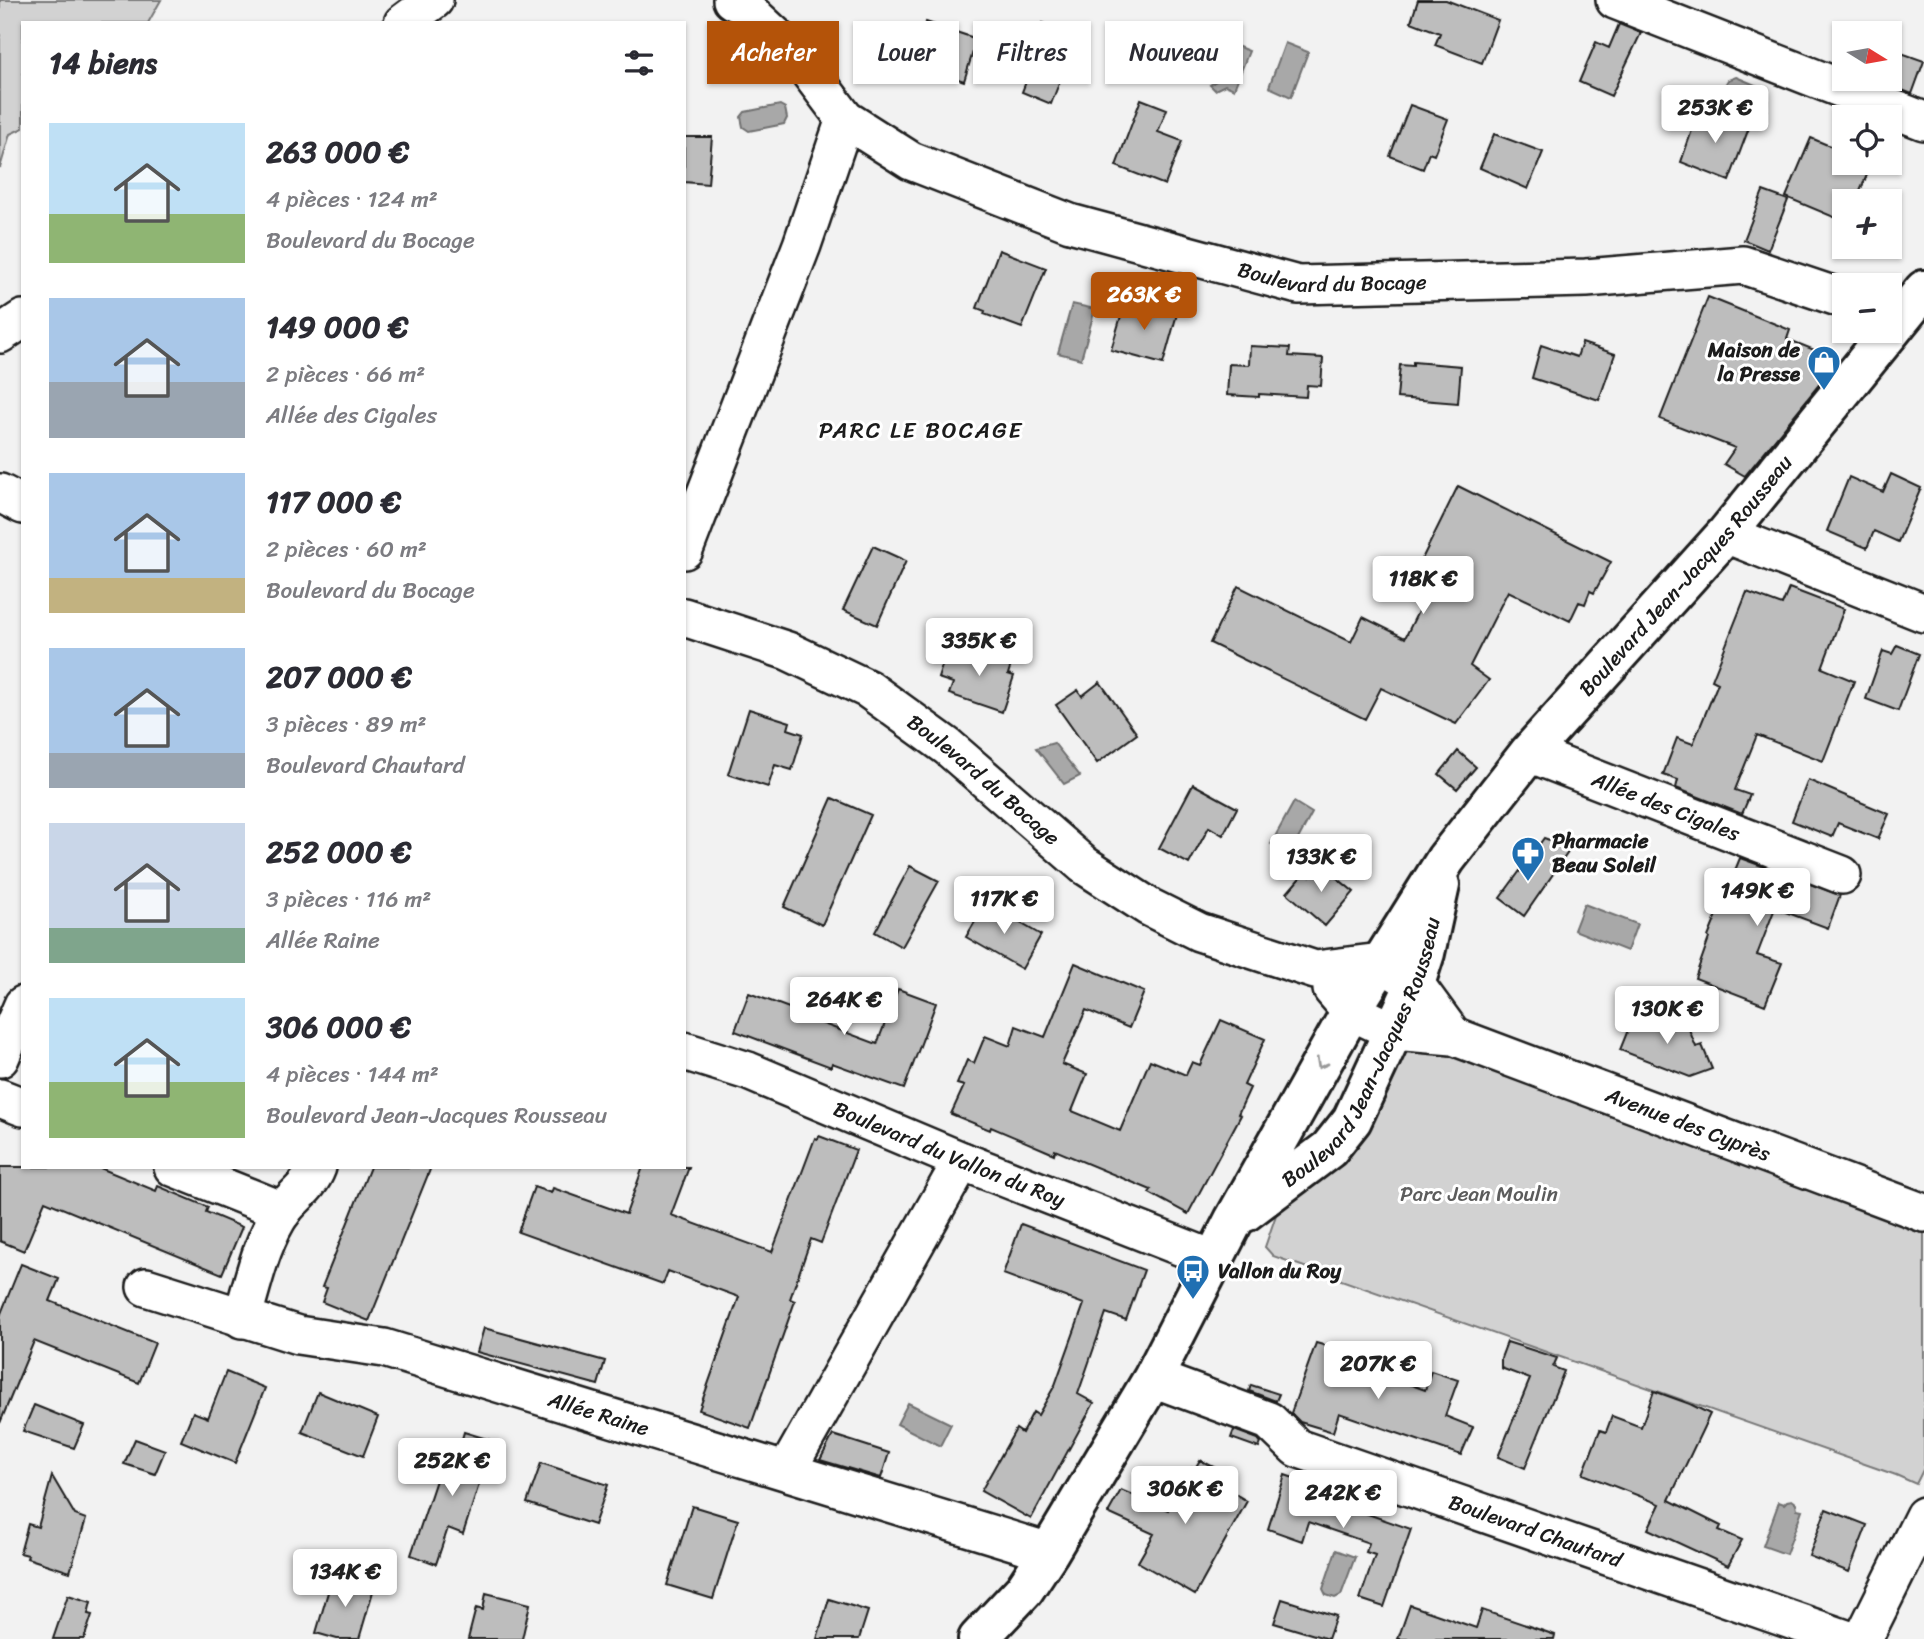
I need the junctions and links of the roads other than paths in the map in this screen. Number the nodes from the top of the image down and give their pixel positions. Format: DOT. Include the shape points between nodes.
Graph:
graph roads {
  1 [pos="434,0"];
  2 [pos="732,0"];
  3 [pos="1615,0"];
  4 [pos="406,21"];
  5 [pos="845,119"];
  6 [pos="1924,121"];
  7 [pos="1832,295"];
  8 [pos="1910,312"];
  9 [pos="21,320"];
  10 [pos="0,334"];
  11 [pos="0,493"];
  12 [pos="21,504"];
  13 [pos="1726,534"];
  14 [pos="686,545"];
  15 [pos="1924,613"];
  16 [pos="686,618"];
  17 [pos="1529,753"];
  18 [pos="1446,859"];
  19 [pos="1842,875"];
  20 [pos="1381,962"];
  21 [pos="1315,970"];
  22 [pos="1415,984"];
  23 [pos="21,1010"];
  24 [pos="1350,1011"];
  25 [pos="1393,1031"];
  26 [pos="1453,1036"];
  27 [pos="686,1052"];
  28 [pos="0,1058"];
  29 [pos="0,1098"];
  30 [pos="21,1106"];
  31 [pos="961,1161"];
  32 [pos="178,1169"];
  33 [pos="316,1169"];
  34 [pos="282,1211"];
  35 [pos="1924,1213"];
  36 [pos="1234,1220"];
  37 [pos="1215,1260"];
  38 [pos="145,1287"];
  39 [pos="242,1319"];
  40 [pos="1153,1378"];
  41 [pos="787,1470"];
  42 [pos="1924,1516"];
  43 [pos="1049,1552"];
  44 [pos="978,1639"];
  45 [pos="1846,1639"];
  46 [pos="1863,1639"];
  1 -- 4 [label="street"];
  2 -- 5 [label="street, Boulevard du Bocage" via="799,58"];
  3 -- 6 [label="street"];
  5 -- 7 [label="street, Boulevard du Bocage" via="911,161 1070,223 1298,285 1586,278 1743,265"];
  5 -- 14 [label="street" via="802,245"];
  8 -- 13 [label="street, Boulevard Jean-Jacques Rousseau"];
  9 -- 10 [label="street"];
  11 -- 12 [label="street"];
  13 -- 15 [label="street"];
  13 -- 17 [label="street, Boulevard Jean-Jacques Rousseau"];
  16 -- 21 [label="street, Boulevard du Bocage" via="788,652 868,690 948,747 1084,865 1149,907 1199,932"];
  17 -- 18 [label="street, Boulevard Jean-Jacques Rousseau"];
  17 -- 19 [label="street, Allée des Cigales"];
  18 -- 20 [label="street, Boulevard Jean-Jacques Rousseau"];
  18 -- 22 [label="street, Boulevard Jean-Jacques Rousseau"];
  20 -- 21 [label="street, Boulevard du Bocage"];
  20 -- 22 [label="street"];
  20 -- 24 [label="street, Boulevard Jean-Jacques Rousseau"];
  21 -- 24 [label="street"];
  22 -- 25 [label="street, Boulevard Jean-Jacques Rousseau"];
  22 -- 26 [label="street"];
  23 -- 28 [label="street"];
  24 -- 25 [label="street, Avenue des Cyprès"];
  24 -- 36 [label="street, Boulevard Jean-Jacques Rousseau, one-way"];
  25 -- 26 [label="street, Avenue des Cyprès"];
  25 -- 36 [label="street, Boulevard Jean-Jacques Rousseau" via="1352,1120 1329,1149"];
  26 -- 35 [label="street, Avenue des Cyprès"];
  27 -- 31 [label="street, Boulevard du Vallon du Roy" via="748,1071"];
  29 -- 30 [label="street"];
  31 -- 37 [label="street, Boulevard du Vallon du Roy"];
  31 -- 41 [label="street"];
  32 -- 34 [label="street"];
  33 -- 34 [label="street" via="312,1180"];
  34 -- 39 [label="street" via="262,1251"];
  36 -- 37 [label="street, Boulevard Jean-Jacques Rousseau"];
  37 -- 40 [label="street, Boulevard Jean-Jacques Rousseau"];
  38 -- 39 [label="street, Allée Raine"];
  39 -- 41 [label="street, Allée Raine" via="298,1335 384,1348"];
  40 -- 43 [label="street, Boulevard Jean-Jacques Rousseau"];
  40 -- 45 [label="street, Boulevard Chautard" via="1269,1422 1297,1448"];
  41 -- 43 [label="street, Allée Raine"];
  42 -- 46 [label="street"];
  43 -- 44 [label="street, Boulevard Jean-Jacques Rousseau" via="1024,1590"];
}
